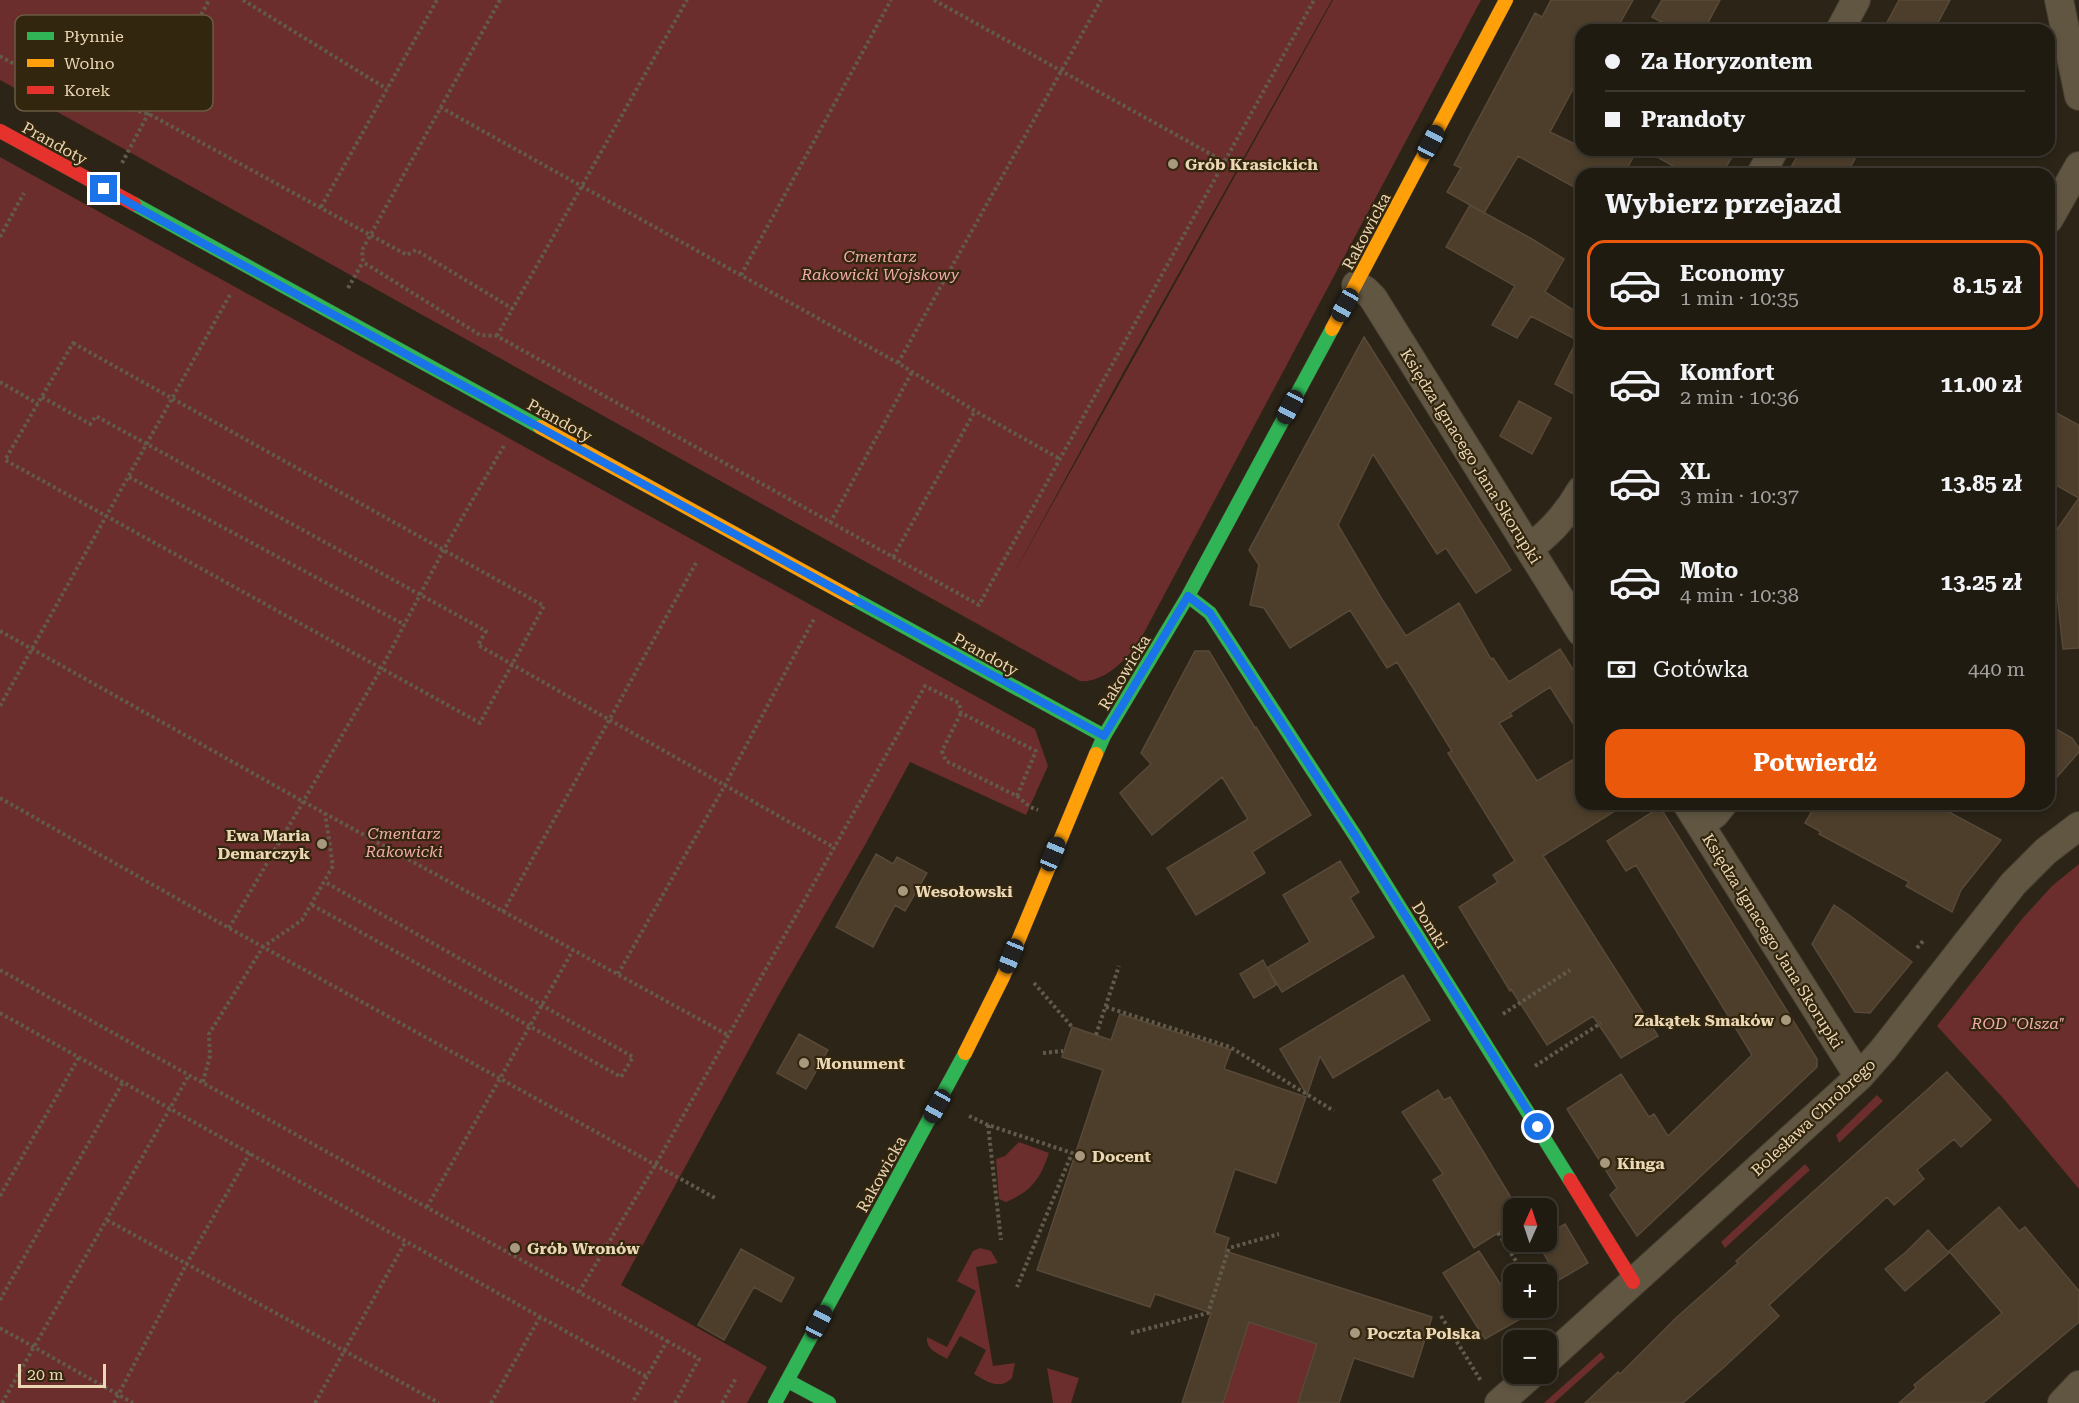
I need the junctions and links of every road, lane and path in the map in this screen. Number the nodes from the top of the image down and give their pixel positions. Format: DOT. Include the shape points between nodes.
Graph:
graph roads {
  1 [pos="209,0"];
  2 [pos="243,0"];
  3 [pos="437,0"];
  4 [pos="500,0"];
  5 [pos="687,0"];
  6 [pos="891,0"];
  7 [pos="934,0"];
  8 [pos="1101,0"];
  9 [pos="1314,0"];
  10 [pos="1506,0"];
  11 [pos="1856,0"];
  12 [pos="2059,0"];
  13 [pos="201,15"];
  14 [pos="1843,24"];
  15 [pos="0,56"];
  16 [pos="15,64"];
  17 [pos="1061,70"];
  18 [pos="387,89"];
  19 [pos="2079,96"];
  20 [pos="440,107"];
  21 [pos="139,111"];
  22 [pos="151,111"];
  23 [pos="149,114"];
  24 [pos="0,131"];
  25 [pos="1225,162"];
  26 [pos="120,166"];
  27 [pos="2079,166"];
  28 [pos="582,186"];
  29 [pos="24,193"];
  30 [pos="321,207"];
  31 [pos="2055,208"];
  32 [pos="370,234"];
  33 [pos="0,237"];
  34 [pos="363,262"];
  35 [pos="741,275"];
  36 [pos="235,285"];
  37 [pos="1356,285"];
  38 [pos="347,289"];
  39 [pos="513,309"];
  40 [pos="496,336"];
  41 [pos="898,363"];
  42 [pos="912,372"];
  43 [pos="0,382"];
  44 [pos="42,397"];
  45 [pos="172,400"];
  46 [pos="38,404"];
  47 [pos="975,411"];
  48 [pos="509,437"];
  49 [pos="147,444"];
  50 [pos="1060,459"];
  51 [pos="129,477"];
  52 [pos="1575,500"];
  53 [pos="107,517"];
  54 [pos="830,523"];
  55 [pos="1529,548"];
  56 [pos="444,549"];
  57 [pos="893,558"];
  58 [pos="696,563"];
  59 [pos="421,595"];
  60 [pos="1188,596"];
  61 [pos="815,617"];
  62 [pos="1575,622"];
  63 [pos="405,625"];
  64 [pos="0,631"];
  65 [pos="33,649"];
  66 [pos="513,664"];
  67 [pos="381,669"];
  68 [pos="0,706"];
  69 [pos="961,713"];
  70 [pos="611,719"];
  71 [pos="1104,736"];
  72 [pos="724,785"];
  73 [pos="1017,796"];
  74 [pos="0,798"];
  75 [pos="304,802"];
  76 [pos="1718,810"];
  77 [pos="1039,811"];
  78 [pos="325,813"];
  79 [pos="1694,814"];
  80 [pos="2079,826"];
  81 [pos="835,848"];
  82 [pos="325,882"];
  83 [pos="312,904"];
  84 [pos="503,912"];
  85 [pos="229,928"];
  86 [pos="1923,941"];
  87 [pos="263,947"];
  88 [pos="1917,948"];
  89 [pos="573,950"];
  90 [pos="1119,966"];
  91 [pos="0,970"];
  92 [pos="1570,970"];
  93 [pos="618,974"];
  94 [pos="1034,983"];
  95 [pos="541,1005"];
  96 [pos="1106,1006"];
  97 [pos="0,1013"];
  98 [pos="1497,1017"];
  99 [pos="1601,1023"];
  100 [pos="530,1025"];
  101 [pos="1073,1028"];
  102 [pos="728,1035"];
  103 [pos="1096,1035"];
  104 [pos="1063,1052"];
  105 [pos="1043,1053"];
  106 [pos="79,1057"];
  107 [pos="1530,1070"];
  108 [pos="189,1075"];
  109 [pos="500,1077"];
  110 [pos="1859,1077"];
  111 [pos="123,1082"];
  112 [pos="203,1082"];
  113 [pos="170,1109"];
  114 [pos="1334,1111"];
  115 [pos="969,1116"];
  116 [pos="988,1125"];
  117 [pos="250,1153"];
  118 [pos="656,1164"];
  119 [pos="1,1192"];
  120 [pos="716,1198"];
  121 [pos="427,1207"];
  122 [pos="107,1220"];
  123 [pos="1498,1233"];
  124 [pos="1279,1234"];
  125 [pos="1001,1240"];
  126 [pos="406,1241"];
  127 [pos="187,1263"];
  128 [pos="1518,1264"];
  129 [pos="1633,1282"];
  130 [pos="1017,1287"];
  131 [pos="579,1292"];
  132 [pos="0,1300"];
  133 [pos="1441,1316"];
  134 [pos="540,1317"];
  135 [pos="0,1328"];
  136 [pos="1131,1333"];
  137 [pos="667,1341"];
  138 [pos="34,1348"];
  139 [pos="345,1350"];
  140 [pos="1557,1351"];
  141 [pos="647,1377"];
  142 [pos="736,1378"];
  143 [pos="788,1381"];
  144 [pos="1514,1384"];
  145 [pos="2079,1385"];
  146 [pos="118,1395"];
  147 [pos="1492,1396"];
  148 [pos="2,1403"];
  149 [pos="114,1403"];
  150 [pos="133,1403"];
  151 [pos="315,1403"];
  152 [pos="439,1403"];
  153 [pos="491,1403"];
  154 [pos="632,1403"];
  155 [pos="675,1403"];
  156 [pos="722,1403"];
  157 [pos="775,1403"];
  158 [pos="829,1403"];
  159 [pos="2062,1403"];
  1 -- 13 [label="path"];
  2 -- 18 [label="path"];
  3 -- 18 [label="path"];
  4 -- 20 [label="path"];
  5 -- 28 [label="path"];
  6 -- 35 [label="path"];
  7 -- 17 [label="path"];
  8 -- 17 [label="path"];
  9 -- 25 [label="path"];
  10 -- 37 [label="street, Rakowicka"];
  11 -- 14 [label="street"];
  12 -- 19 [label="street"];
  15 -- 16 [label="path"];
  17 -- 25 [label="path"];
  17 -- 41 [label="path"];
  18 -- 30 [label="path"];
  20 -- 28 [label="path"];
  20 -- 32 [label="path"];
  21 -- 23 [label="path"];
  22 -- 23 [label="path"];
  23 -- 26 [label="path"];
  23 -- 30 [label="path"];
  24 -- 71 [label="street, Prandoty"];
  25 -- 50 [label="path"];
  27 -- 31 [label="street"];
  28 -- 35 [label="path"];
  28 -- 39 [label="path"];
  29 -- 33 [label="path"];
  30 -- 32 [label="path"];
  32 -- 34 [label="path" via="362,250"];
  32 -- 39 [label="path" via="407,255 416,250"];
  34 -- 38 [label="path"];
  34 -- 40 [label="path" via="480,335"];
  35 -- 41 [label="path"];
  36 -- 45 [label="path"];
  37 -- 55 [label="street, Księdza Ignacego Jana Skorupki" via="1373,298"];
  37 -- 60 [label="street, Rakowicka"];
  39 -- 40 [label="path"];
  40 -- 54 [label="path"];
  41 -- 42 [label="path"];
  42 -- 47 [label="path"];
  42 -- 54 [label="path"];
  43 -- 46 [label="path"];
  44 -- 45 [label="path" via="73,343"];
  44 -- 46 [label="path"];
  44 -- 49 [label="path" via="90,424 96,416"];
  45 -- 49 [label="path"];
  45 -- 56 [label="path"];
  46 -- 53 [label="path" via="5,460"];
  47 -- 50 [label="path"];
  47 -- 57 [label="path"];
  48 -- 56 [label="path"];
  49 -- 51 [label="path"];
  49 -- 59 [label="path"];
  50 -- 57 [label="path" via="979,605"];
  51 -- 53 [label="path"];
  51 -- 63 [label="path"];
  52 -- 55 [label="street" via="1544,538"];
  53 -- 65 [label="path"];
  53 -- 67 [label="path"];
  54 -- 57 [label="path"];
  55 -- 62 [label="street, Księdza Ignacego Jana Skorupki"];
  56 -- 59 [label="path"];
  56 -- 66 [label="path" via="544,606"];
  58 -- 70 [label="path"];
  59 -- 63 [label="path"];
  59 -- 66 [label="path" via="486,631 478,645"];
  60 -- 71 [label="street, Rakowicka"];
  60 -- 129 [label="street, Domki" via="1210,613 1356,837"];
  61 -- 72 [label="path"];
  63 -- 67 [label="path"];
  64 -- 65 [label="path"];
  65 -- 68 [label="path"];
  65 -- 75 [label="path"];
  66 -- 67 [label="path" via="480,723"];
  66 -- 70 [label="path"];
  67 -- 75 [label="path"];
  69 -- 73 [label="path" via="942,751 946,761"];
  69 -- 73 [label="path" via="1036,751"];
  69 -- 81 [label="path" via="959,703 925,686"];
  70 -- 72 [label="path"];
  70 -- 84 [label="path"];
  71 -- 143 [label="street, Rakowicka" via="1003,977"];
  72 -- 81 [label="path"];
  72 -- 93 [label="path"];
  73 -- 77 [label="path"];
  74 -- 85 [label="path"];
  75 -- 78 [label="path"];
  75 -- 85 [label="path"];
  76 -- 79 [label="street" via="1715,814"];
  78 -- 82 [label="path" via="333,866"];
  78 -- 84 [label="path"];
  79 -- 110 [label="street, Księdza Ignacego Jana Skorupki"];
  80 -- 110 [label="street, Bolesława Chrobrego" via="2026,869"];
  81 -- 102 [label="path"];
  82 -- 83 [label="path"];
  82 -- 95 [label="path"];
  83 -- 87 [label="path" via="302,920"];
  83 -- 100 [label="path"];
  84 -- 89 [label="path"];
  85 -- 87 [label="path"];
  86 -- 88 [label="path"];
  87 -- 109 [label="path"];
  87 -- 112 [label="path" via="209,1034 210,1056"];
  89 -- 93 [label="path"];
  89 -- 95 [label="path"];
  90 -- 96 [label="path"];
  91 -- 108 [label="path"];
  92 -- 98 [label="path"];
  93 -- 102 [label="path"];
  94 -- 101 [label="path"];
  95 -- 100 [label="path"];
  95 -- 100 [label="path" via="633,1057 621,1077"];
  96 -- 103 [label="path"];
  96 -- 114 [label="path" via="1230,1047"];
  97 -- 106 [label="path"];
  99 -- 107 [label="path"];
  100 -- 109 [label="path"];
  102 -- 118 [label="path"];
  104 -- 105 [label="path"];
  106 -- 111 [label="path"];
  106 -- 119 [label="path"];
  108 -- 112 [label="path"];
  108 -- 113 [label="path"];
  109 -- 118 [label="path"];
  109 -- 121 [label="path"];
  110 -- 129 [label="street, Bolesława Chrobrego"];
  111 -- 113 [label="path"];
  111 -- 132 [label="path"];
  112 -- 121 [label="path"];
  113 -- 117 [label="path"];
  113 -- 122 [label="path"];
  115 -- 116 [label="path"];
  116 -- 125 [label="path"];
  116 -- 130 [label="path" via="1072,1153"];
  117 -- 126 [label="path"];
  117 -- 127 [label="path"];
  118 -- 120 [label="path"];
  118 -- 131 [label="path"];
  121 -- 131 [label="path"];
  122 -- 127 [label="path"];
  122 -- 138 [label="path"];
  123 -- 128 [label="path"];
  124 -- 136 [label="path" via="1229,1248 1208,1313"];
  126 -- 134 [label="path"];
  126 -- 139 [label="path"];
  127 -- 139 [label="path"];
  127 -- 146 [label="path"];
  129 -- 140 [label="street, Bolesława Chrobrego"];
  131 -- 137 [label="path"];
  133 -- 147 [label="path"];
  134 -- 141 [label="path"];
  134 -- 153 [label="path"];
  135 -- 138 [label="path"];
  137 -- 141 [label="path"];
  137 -- 155 [label="path" via="699,1359"];
  138 -- 146 [label="path"];
  138 -- 148 [label="path"];
  139 -- 151 [label="path"];
  139 -- 152 [label="path"];
  141 -- 154 [label="path"];
  142 -- 156 [label="path"];
  143 -- 157 [label="street, Rakowicka"];
  143 -- 158 [label="street"];
  144 -- 147 [label="street"];
  145 -- 159 [label="street"];
  146 -- 149 [label="path"];
  146 -- 150 [label="path"];
}
